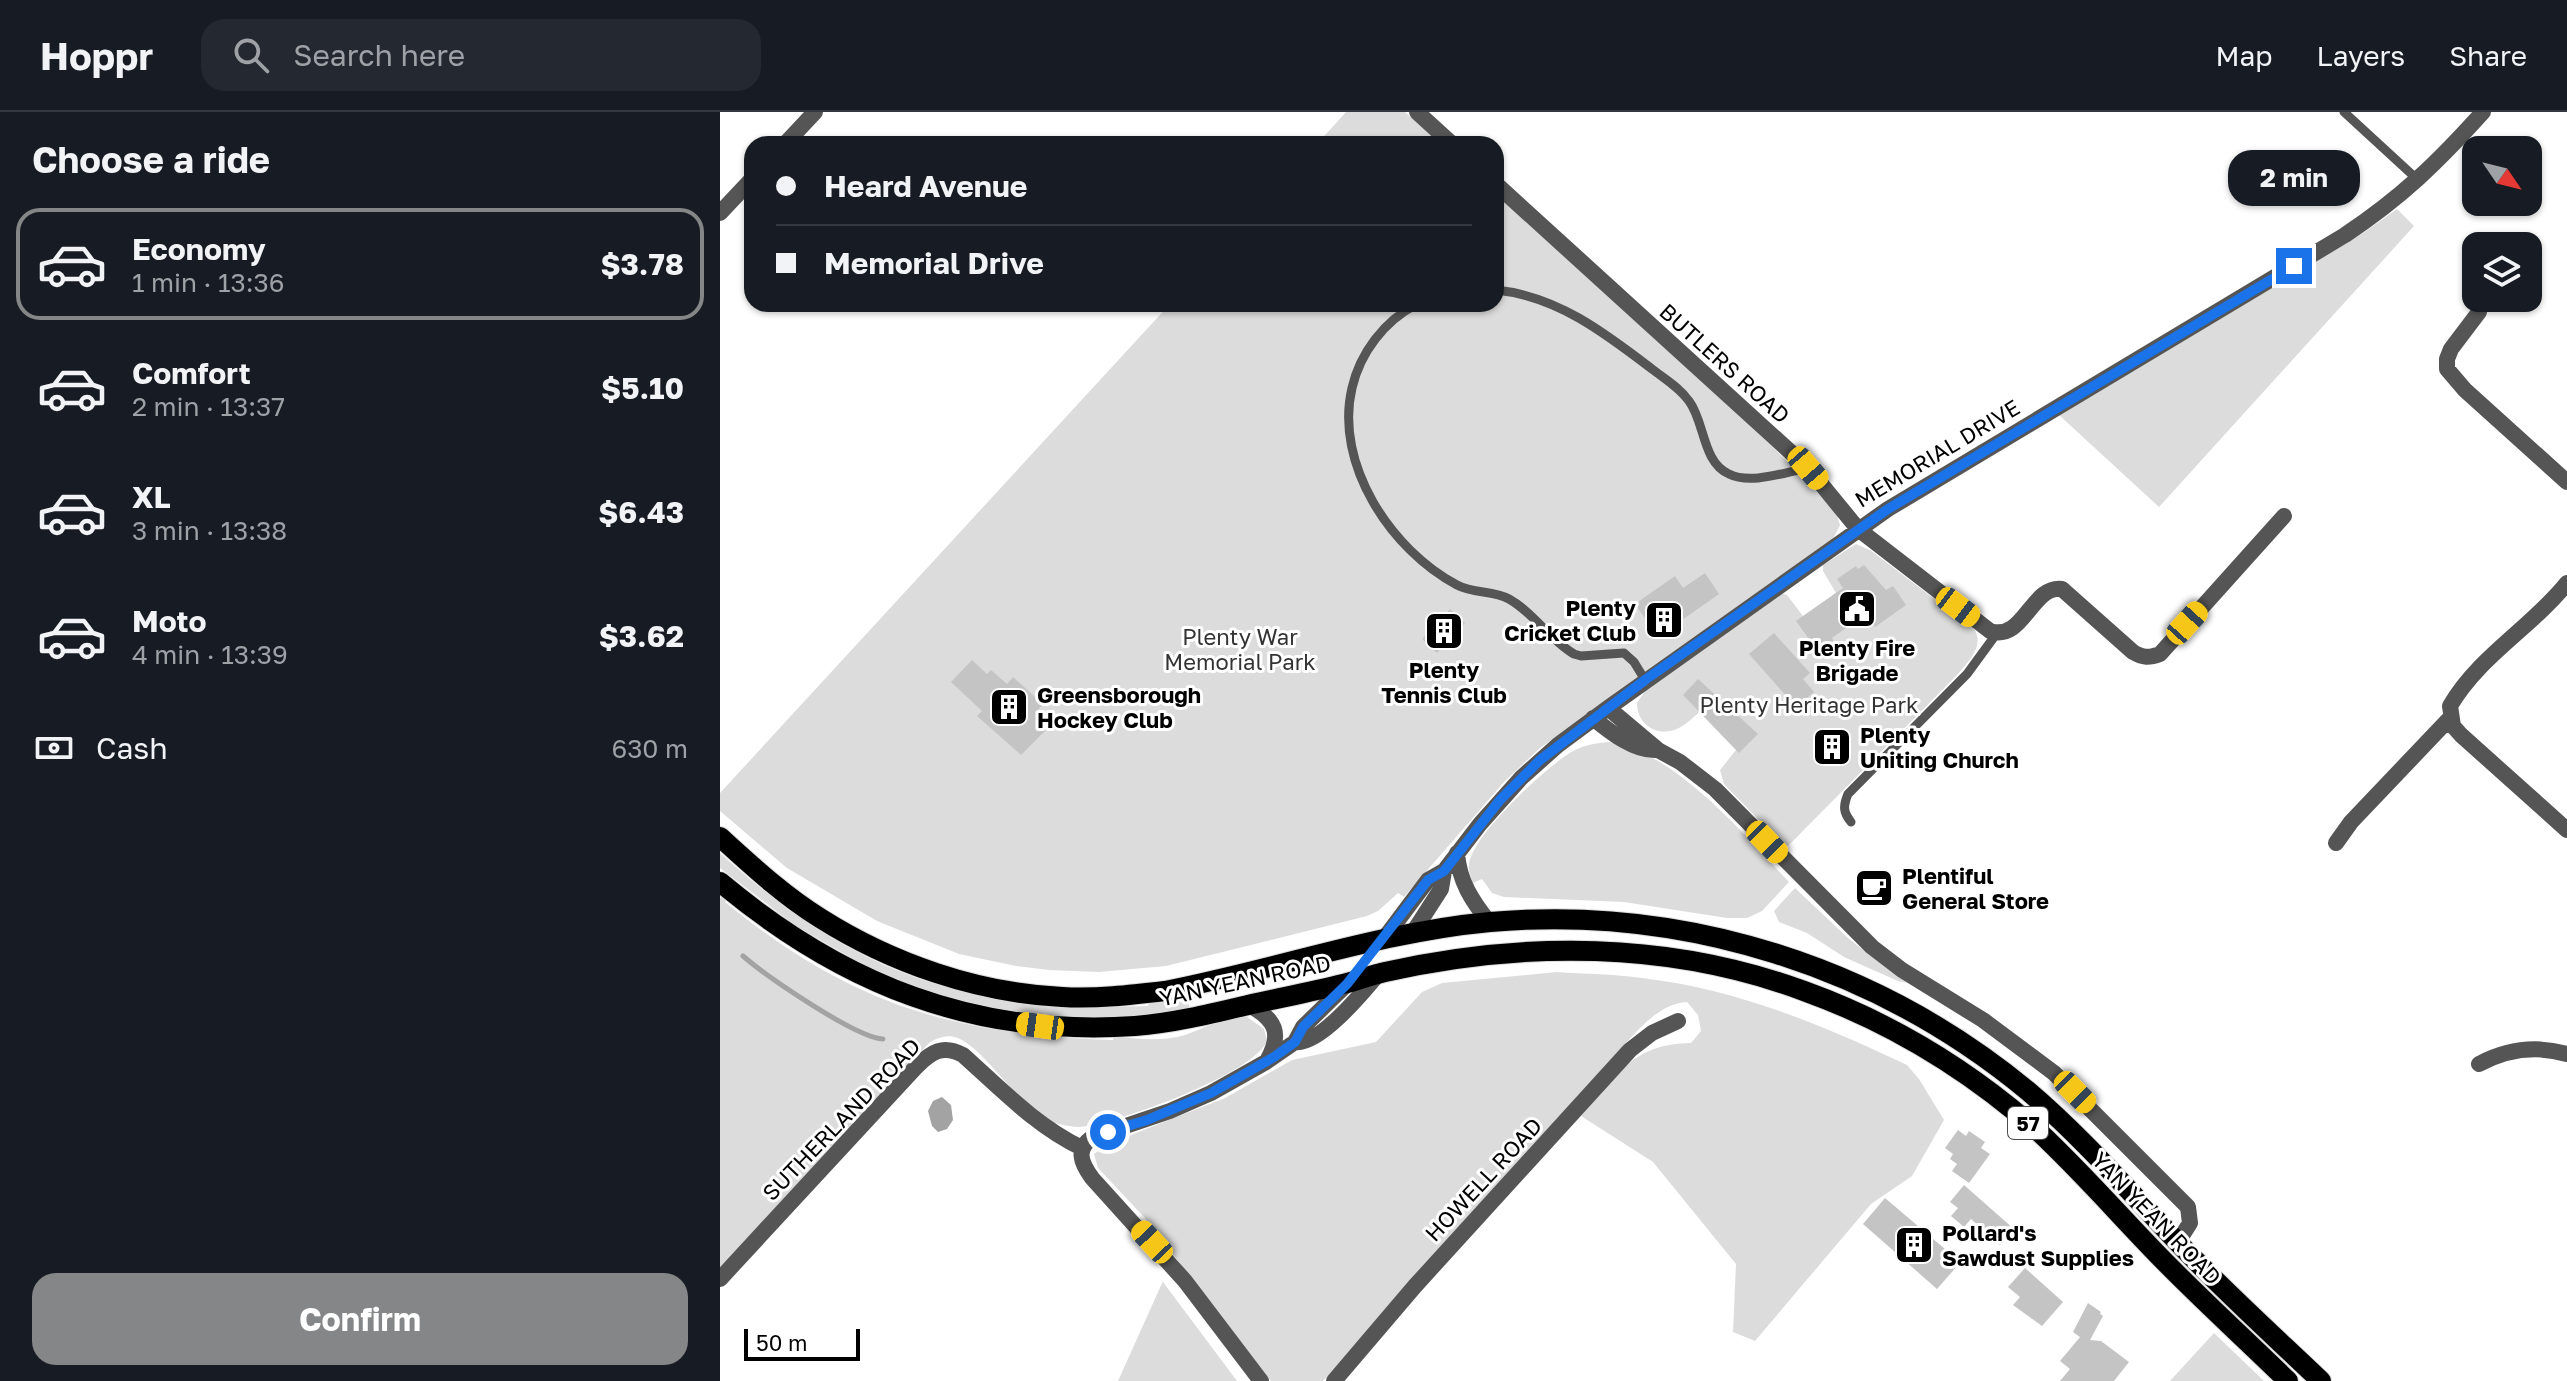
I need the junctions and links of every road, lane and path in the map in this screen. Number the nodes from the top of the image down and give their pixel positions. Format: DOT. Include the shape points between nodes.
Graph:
graph roads {
  1 [pos="815,112"];
  2 [pos="1417,112"];
  3 [pos="2344,112"];
  4 [pos="2483,112"];
  5 [pos="792,136"];
  6 [pos="1443,136"];
  7 [pos="2418,181"];
  8 [pos="744,188"];
  9 [pos="1504,191"];
  10 [pos="720,213"];
  11 [pos="1504,292"];
  12 [pos="1406,312"];
  13 [pos="2479,312"];
  14 [pos="1808,468"];
  15 [pos="2567,482"];
  16 [pos="2284,516"];
  17 [pos="1858,529"];
  18 [pos="2567,583"];
  19 [pos="1997,633"];
  20 [pos="1645,680"];
  21 [pos="1608,708"];
  22 [pos="1593,718"];
  23 [pos="2450,718"];
  24 [pos="1658,750"];
  25 [pos="1851,822"];
  26 [pos="2567,830"];
  27 [pos="720,837"];
  28 [pos="2336,843"];
  29 [pos="1457,853"];
  30 [pos="1444,871"];
  31 [pos="720,882"];
  32 [pos="1489,922"];
  33 [pos="1412,934"];
  34 [pos="1383,940"];
  35 [pos="1379,973"];
  36 [pos="1347,984"];
  37 [pos="1249,1005"];
  38 [pos="1678,1021"];
  39 [pos="1295,1042"];
  40 [pos="2567,1054"];
  41 [pos="1266,1062"];
  42 [pos="2479,1064"];
  43 [pos="1082,1148"];
  44 [pos="2178,1242"];
  45 [pos="720,1279"];
  46 [pos="1261,1381"];
  47 [pos="1334,1381"];
  48 [pos="2288,1381"];
  49 [pos="2321,1381"];
  1 -- 5 [label="street"];
  2 -- 6 [label="street"];
  3 -- 7 [label="lane"];
  4 -- 7 [label="street, MEMORIAL DRIVE"];
  7 -- 17 [label="street, MEMORIAL DRIVE" via="2345,235"];
  8 -- 10 [label="street"];
  9 -- 14 [label="street, BUTLERS ROAD"];
  11 -- 14 [label="lane" via="1571,313 1676,386 1694,408 1713,459 1728,474 1752,478"];
  12 -- 20 [label="lane" via="1372,344 1350,397 1353,453 1381,513 1414,553 1446,578 1470,591 1506,597 1574,654 1624,653"];
  13 -- 15 [label="street" via="2451,349 2447,369"];
  14 -- 17 [label="street, BUTLERS ROAD"];
  16 -- 19 [label="street" via="2160,654 2140,657 2068,594 2054,588 2013,627"];
  17 -- 19 [label="street, BUTLERS ROAD"];
  17 -- 20 [label="street, MEMORIAL DRIVE"];
  18 -- 23 [label="street" via="2465,686 2450,706"];
  19 -- 25 [label="lane" via="1967,674 1848,794 1844,813"];
  20 -- 21 [label="street, MEMORIAL DRIVE"];
  21 -- 22 [label="street, MEMORIAL DRIVE"];
  21 -- 24 [label="street, YAN YEAN ROAD"];
  22 -- 24 [label="street, YAN YEAN ROAD" via="1634,745"];
  22 -- 29 [label="street, MEMORIAL DRIVE" via="1521,778"];
  23 -- 26 [label="street" via="2461,735"];
  23 -- 28 [label="street"];
  24 -- 44 [label="street, YAN YEAN ROAD" via="1715,789 1872,947 2033,1056 2075,1092 2188,1207 2190,1223"];
  27 -- 34 [label="main road, YAN YEAN ROAD / 57" via="782,891 852,937 918,967 991,987 1073,997 1165,991"];
  29 -- 30 [label="street, MEMORIAL DRIVE"];
  29 -- 32 [label="street" via="1460,875"];
  30 -- 33 [label="street, MEMORIAL DRIVE" via="1444,883"];
  30 -- 34 [label="street, MEMORIAL DRIVE" via="1428,880"];
  31 -- 37 [label="main road, YAN YEAN ROAD / 57" via="800,942 854,973 966,1014 1040,1026 1111,1027"];
  32 -- 33 [label="main road, YAN YEAN ROAD / 57"];
  32 -- 44 [label="main road, YAN YEAN ROAD / 57" via="1577,919 1680,930 1790,957 1878,993 1970,1047 2029,1092"];
  33 -- 34 [label="main road, YAN YEAN ROAD / 57"];
  33 -- 35 [label="main road"];
  34 -- 36 [label="main road, MEMORIAL DRIVE"];
  35 -- 36 [label="main road, YAN YEAN ROAD / 57"];
  35 -- 39 [label="street" via="1312,1038"];
  35 -- 48 [label="main road, YAN YEAN ROAD / 57" via="1477,955 1641,953 1745,973 1851,1010 1948,1063 2011,1108"];
  36 -- 37 [label="main road, YAN YEAN ROAD / 57"];
  36 -- 39 [label="street" via="1303,1027"];
  37 -- 41 [label="street" via="1274,1025 1274,1045"];
  38 -- 47 [label="street, HOWELL ROAD" via="1630,1050"];
  39 -- 41 [label="street"];
  40 -- 42 [label="street" via="2513,1050"];
  41 -- 43 [label="street" via="1170,1111 1093,1137"];
  43 -- 45 [label="street, SUTHERLAND ROAD" via="1026,1112 954,1050 934,1051"];
  43 -- 46 [label="street" via="1086,1170 1185,1281"];
  44 -- 49 [label="main road, YAN YEAN ROAD / 57"];
}
